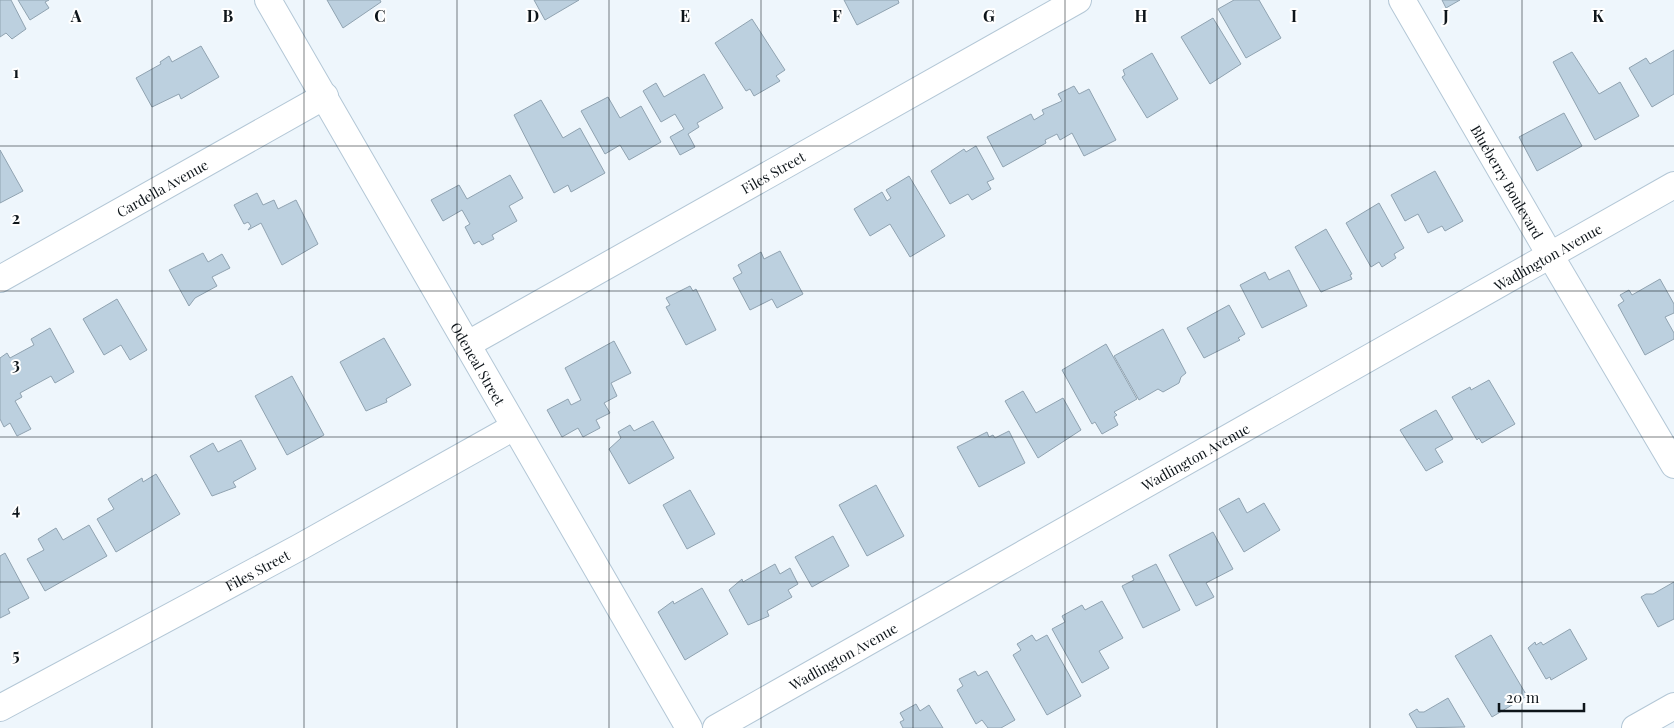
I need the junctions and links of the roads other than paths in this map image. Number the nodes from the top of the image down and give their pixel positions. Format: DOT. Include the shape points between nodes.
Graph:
graph roads {
  1 [pos="268,0"];
  2 [pos="1078,0"];
  3 [pos="1402,0"];
  4 [pos="324,96"];
  5 [pos="1674,185"];
  6 [pos="1550,255"];
  7 [pos="0,278"];
  8 [pos="468,344"];
  9 [pos="514,428"];
  10 [pos="1674,465"];
  11 [pos="1674,706"];
  12 [pos="0,708"];
  13 [pos="689,728"];
  14 [pos="716,728"];
  15 [pos="1635,728"];
  1 -- 4 [label="street, Odeneal Street"];
  2 -- 8 [label="street, Files Street"];
  3 -- 6 [label="street, Blueberry Boulevard"];
  4 -- 7 [label="street, Cardella Avenue"];
  4 -- 8 [label="street, Odeneal Street"];
  5 -- 6 [label="street, Wadlington Avenue"];
  6 -- 10 [label="street, Blueberry Boulevard"];
  6 -- 14 [label="street, Wadlington Avenue"];
  8 -- 9 [label="street, Odeneal Street"];
  9 -- 12 [label="street, Files Street"];
  9 -- 13 [label="street, Odeneal Street"];
  11 -- 15 [label="street"];
}
